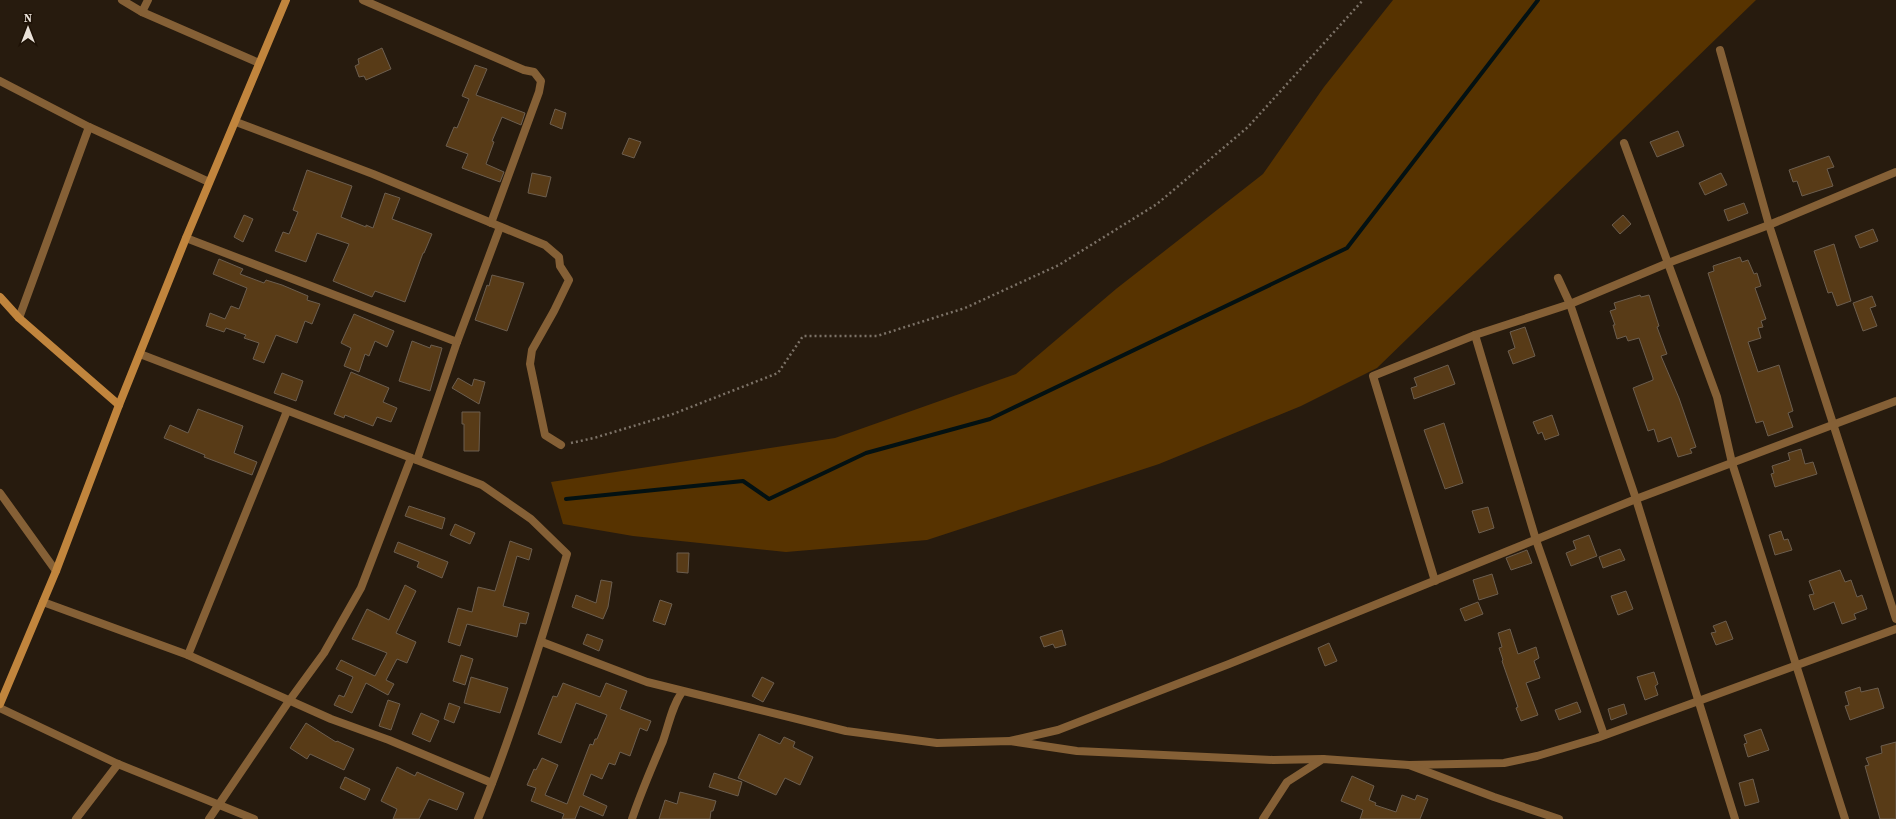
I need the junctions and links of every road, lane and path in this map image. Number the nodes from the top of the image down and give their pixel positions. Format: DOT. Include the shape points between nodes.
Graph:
graph roads {
  1 [pos="122,0"];
  2 [pos="148,0"];
  3 [pos="286,0"];
  4 [pos="363,0"];
  5 [pos="1363,0"];
  6 [pos="142,12"];
  7 [pos="1720,50"];
  8 [pos="259,63"];
  9 [pos="0,81"];
  10 [pos="236,122"];
  11 [pos="89,127"];
  12 [pos="1624,143"];
  13 [pos="1896,172"];
  14 [pos="209,182"];
  15 [pos="491,223"];
  16 [pos="1769,225"];
  17 [pos="500,227"];
  18 [pos="186,238"];
  19 [pos="1668,263"];
  20 [pos="1558,278"];
  21 [pos="0,297"];
  22 [pos="1570,304"];
  23 [pos="19,318"];
  24 [pos="1476,335"];
  25 [pos="457,342"];
  26 [pos="140,354"];
  27 [pos="1896,401"];
  28 [pos="119,404"];
  29 [pos="287,411"];
  30 [pos="1832,424"];
  31 [pos="561,445"];
  32 [pos="414,459"];
  33 [pos="1732,463"];
  34 [pos="0,493"];
  35 [pos="1636,499"];
  36 [pos="1536,540"];
  37 [pos="56,571"];
  38 [pos="1436,581"];
  39 [pos="43,602"];
  40 [pos="1896,620"];
  41 [pos="1896,629"];
  42 [pos="542,642"];
  43 [pos="188,655"];
  44 [pos="1796,665"];
  45 [pos="3,687"];
  46 [pos="682,692"];
  47 [pos="1699,700"];
  48 [pos="289,701"];
  49 [pos="0,704"];
  50 [pos="0,708"];
  51 [pos="1604,735"];
  52 [pos="1010,742"];
  53 [pos="1323,759"];
  54 [pos="118,764"];
  55 [pos="1409,764"];
  56 [pos="492,783"];
  57 [pos="219,804"];
  58 [pos="76,819"];
  59 [pos="209,819"];
  60 [pos="254,819"];
  61 [pos="478,819"];
  62 [pos="632,819"];
  63 [pos="1263,819"];
  64 [pos="1559,819"];
  65 [pos="1735,819"];
  66 [pos="1845,819"];
  1 -- 6 [label="street"];
  2 -- 6 [label="street"];
  3 -- 8 [label="street"];
  4 -- 15 [label="street" via="524,70 534,72 541,81"];
  5 -- 31 [label="path" via="1248,128 1157,204 1059,265 965,308 877,336 802,336 778,373 673,414 594,438"];
  6 -- 8 [label="street"];
  7 -- 16 [label="street"];
  8 -- 10 [label="street"];
  9 -- 11 [label="street"];
  10 -- 14 [label="street"];
  10 -- 15 [label="street" via="373,174"];
  11 -- 14 [label="street"];
  11 -- 23 [label="street"];
  12 -- 19 [label="street"];
  13 -- 16 [label="street"];
  14 -- 18 [label="street"];
  15 -- 17 [label="street"];
  16 -- 19 [label="street"];
  16 -- 30 [label="street"];
  17 -- 25 [label="street"];
  17 -- 31 [label="street" via="553,250 559,257 562,272 569,280 532,350 530,364 545,435"];
  18 -- 25 [label="street"];
  18 -- 26 [label="street"];
  19 -- 22 [label="street"];
  19 -- 33 [label="street" via="1717,397"];
  20 -- 22 [label="street"];
  21 -- 23 [label="street"];
  22 -- 24 [label="street"];
  22 -- 35 [label="street"];
  23 -- 28 [label="street"];
  24 -- 36 [label="street"];
  24 -- 38 [label="street" via="1373,376"];
  25 -- 32 [label="street"];
  26 -- 28 [label="street"];
  26 -- 29 [label="street"];
  27 -- 30 [label="street"];
  28 -- 37 [label="street"];
  29 -- 32 [label="street"];
  29 -- 43 [label="street"];
  30 -- 33 [label="street"];
  30 -- 40 [label="street"];
  32 -- 42 [label="street" via="482,485 531,519 567,554"];
  32 -- 48 [label="street" via="361,588 324,653"];
  33 -- 35 [label="street"];
  33 -- 44 [label="street"];
  34 -- 37 [label="street"];
  35 -- 36 [label="street"];
  35 -- 47 [label="street"];
  36 -- 38 [label="street"];
  36 -- 51 [label="street"];
  37 -- 39 [label="street"];
  38 -- 52 [label="street" via="1058,730"];
  39 -- 43 [label="street"];
  39 -- 45 [label="street"];
  41 -- 44 [label="street"];
  42 -- 46 [label="street" via="646,682"];
  42 -- 56 [label="street"];
  43 -- 48 [label="street"];
  44 -- 47 [label="street"];
  44 -- 66 [label="street"];
  45 -- 49 [label="street"];
  46 -- 52 [label="street" via="846,731 937,743"];
  46 -- 62 [label="street" via="676,701"];
  47 -- 51 [label="street"];
  47 -- 65 [label="street"];
  48 -- 56 [label="street"];
  48 -- 57 [label="street"];
  50 -- 54 [label="street"];
  51 -- 55 [label="street" via="1537,756 1504,763"];
  52 -- 53 [label="street" via="1077,751 1273,760"];
  53 -- 55 [label="street"];
  53 -- 63 [label="street" via="1287,782"];
  54 -- 57 [label="street"];
  54 -- 58 [label="street"];
  55 -- 64 [label="street"];
  56 -- 61 [label="street"];
  57 -- 59 [label="street"];
  57 -- 60 [label="street"];
}
